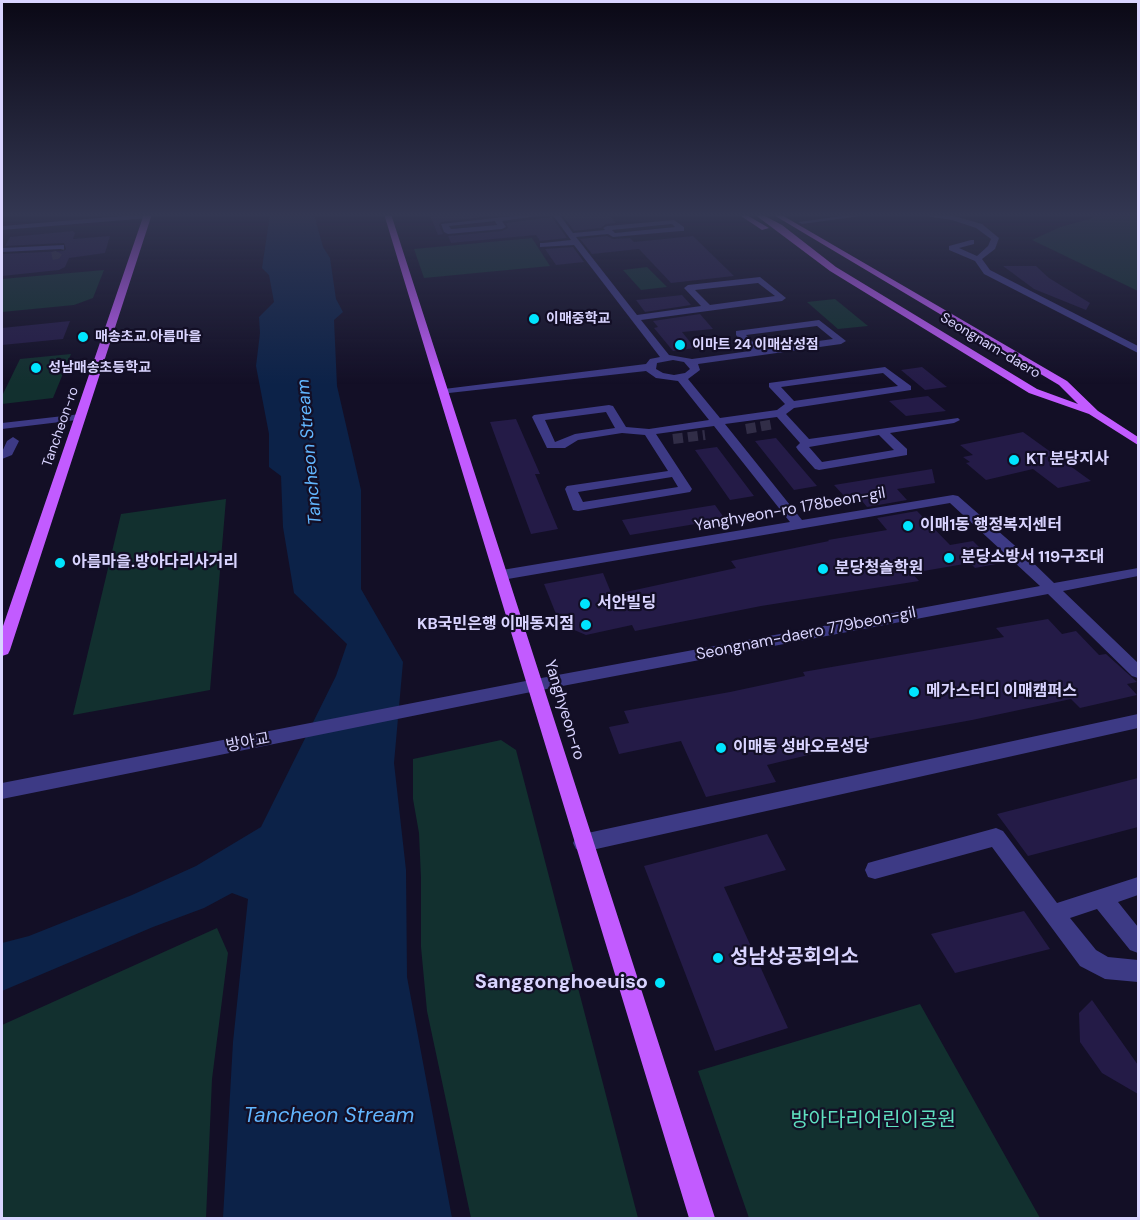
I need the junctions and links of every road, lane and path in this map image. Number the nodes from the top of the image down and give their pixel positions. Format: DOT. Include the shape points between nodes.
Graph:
graph roads {
  1 [pos="129,271"];
  2 [pos="405,271"];
  3 [pos="599,271"];
  4 [pos="838,271"];
  5 [pos="875,271"];
  6 [pos="986,271"];
  7 [pos="707,307"];
  8 [pos="634,318"];
  9 [pos="1138,350"];
  10 [pos="757,352"];
  11 [pos="665,357"];
  12 [pos="689,362"];
  13 [pos="650,367"];
  14 [pos="681,377"];
  15 [pos="444,392"];
  16 [pos="791,405"];
  17 [pos="1094,413"];
  18 [pos="780,414"];
  19 [pos="81,417"];
  20 [pos="954,420"];
  21 [pos="2,426"];
  22 [pos="721,427"];
  23 [pos="746,429"];
  24 [pos="622,430"];
  25 [pos="881,431"];
  26 [pos="649,432"];
  27 [pos="705,435"];
  28 [pos="13,441"];
  29 [pos="1138,442"];
  30 [pos="806,443"];
  31 [pos="2,456"];
  32 [pos="676,473"];
  33 [pos="623,482"];
  34 [pos="632,498"];
  35 [pos="799,525"];
  36 [pos="1138,572"];
  37 [pos="502,575"];
  38 [pos="1050,588"];
  39 [pos="2,650"];
  40 [pos="1138,672"];
  41 [pos="536,685"];
  42 [pos="475,698"];
  43 [pos="1138,721"];
  44 [pos="2,791"];
  45 [pos="583,843"];
  46 [pos="875,870"];
  47 [pos="1138,886"];
  48 [pos="1101,898"];
  49 [pos="1053,914"];
  50 [pos="1138,943"];
  51 [pos="1138,971"];
  52 [pos="702,1218"];
  1 -- 19 [label="main road, Tancheon-ro"];
  2 -- 15 [label="main road, Yanghyeon-ro"];
  3 -- 8 [label="street"];
  4 -- 17 [label="main road, Seongnam-daero" via="1033,391"];
  5 -- 17 [label="main road, Seongnam-daero" via="1063,383"];
  6 -- 9 [label="street"];
  7 -- 7 [label="street" via="729,305 782,298 760,280 688,288"];
  7 -- 8 [label="street"];
  8 -- 11 [label="street"];
  10 -- 10 [label="street" via="778,350 841,341 819,323 739,333"];
  10 -- 12 [label="street"];
  11 -- 12 [label="street"];
  11 -- 13 [label="street"];
  12 -- 14 [label="street" via="695,370"];
  13 -- 14 [label="street" via="660,376"];
  13 -- 15 [label="street"];
  14 -- 22 [label="street"];
  15 -- 37 [label="main road, Yanghyeon-ro"];
  16 -- 16 [label="street" via="838,398 907,388 885,370 773,385"];
  16 -- 18 [label="street"];
  17 -- 29 [label="main road, Seongnam-daero"];
  18 -- 22 [label="street"];
  18 -- 30 [label="street"];
  19 -- 21 [label="street"];
  19 -- 39 [label="main road, Tancheon-ro"];
  20 -- 25 [label="street"];
  22 -- 23 [label="street"];
  22 -- 26 [label="street"];
  22 -- 27 [label="street"];
  22 -- 35 [label="street"];
  24 -- 24 [label="street" via="609,408 538,417 551,446 565,444 575,437"];
  24 -- 26 [label="street"];
  25 -- 30 [label="street"];
  25 -- 30 [label="street" via="903,452 819,466 802,447"];
  26 -- 32 [label="street"];
  28 -- 31 [label="street"];
  32 -- 33 [label="street"];
  32 -- 34 [label="street" via="686,489"];
  33 -- 34 [label="street"];
  33 -- 34 [label="street" via="571,489 578,507"];
  35 -- 37 [label="street, Yanghyeon-ro 178beon-gil"];
  35 -- 38 [label="street, Yanghyeon-ro 178beon-gil" via="953,499"];
  36 -- 38 [label="street, Seongnam-daero 779beon-gil"];
  37 -- 41 [label="main road, Yanghyeon-ro"];
  38 -- 40 [label="street"];
  38 -- 41 [label="street, Seongnam-daero 779beon-gil"];
  41 -- 42 [label="street, Seongnam-daero 779beon-gil"];
  41 -- 45 [label="main road, Yanghyeon-ro"];
  42 -- 44 [label="street, 방아교"];
  43 -- 45 [label="street"];
  45 -- 52 [label="main road, Yanghyeon-ro"];
  46 -- 49 [label="street" via="996,837"];
  47 -- 48 [label="street"];
  48 -- 49 [label="street"];
  48 -- 50 [label="street"];
  49 -- 51 [label="street" via="1088,958 1105,968"];
}
